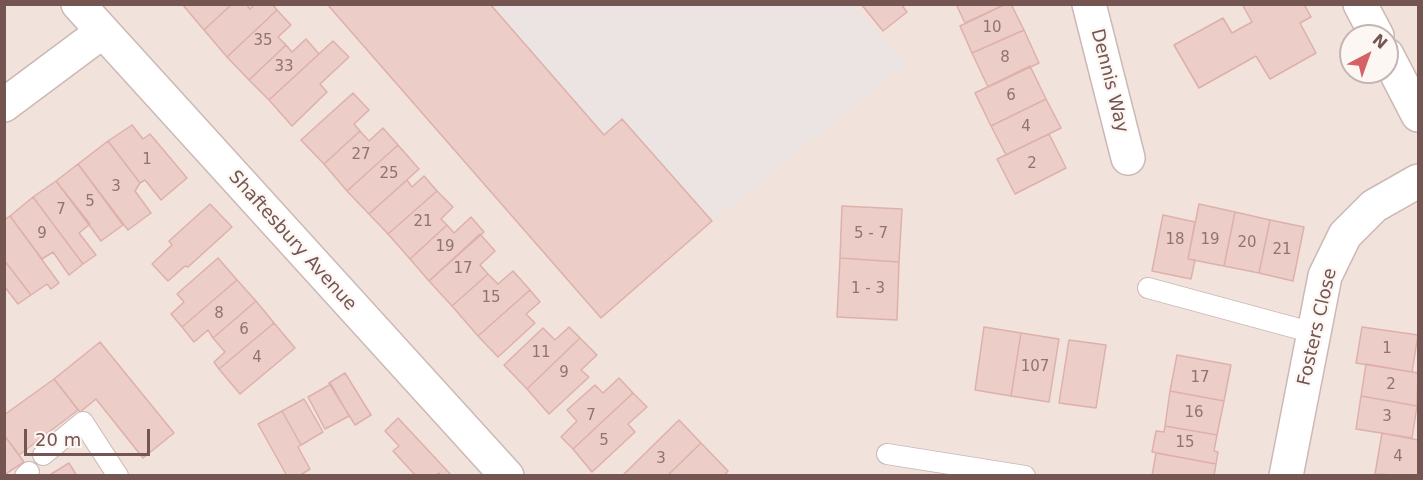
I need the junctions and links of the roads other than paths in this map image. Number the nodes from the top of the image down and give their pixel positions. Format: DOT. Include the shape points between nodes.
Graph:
graph roads {
  1 [pos="78,4"];
  2 [pos="1089,4"];
  3 [pos="1360,4"];
  4 [pos="1371,24"];
  5 [pos="102,32"];
  6 [pos="1399,78"];
  7 [pos="4,105"];
  8 [pos="1419,115"];
  9 [pos="1128,158"];
  10 [pos="1419,181"];
  11 [pos="1148,288"];
  12 [pos="1314,333"];
  13 [pos="887,454"];
  14 [pos="43,455"];
  15 [pos="996,473"];
  16 [pos="118,476"];
  17 [pos="507,476"];
  18 [pos="1025,476"];
  19 [pos="1286,476"];
  1 -- 5 [label="street, Shaftesbury Avenue"];
  2 -- 9 [label="street, Dennis Way"];
  3 -- 4 [label="street"];
  5 -- 7 [label="street"];
  5 -- 17 [label="street, Shaftesbury Avenue"];
  6 -- 8 [label="street"];
  10 -- 12 [label="street, Fosters Close" via="1374,206 1345,236 1325,276"];
  11 -- 12 [label="lane"];
  12 -- 19 [label="street, Fosters Close"];
  13 -- 15 [label="lane"];
  14 -- 16 [label="lane" via="83,422"];
  15 -- 18 [label="lane"];
}
